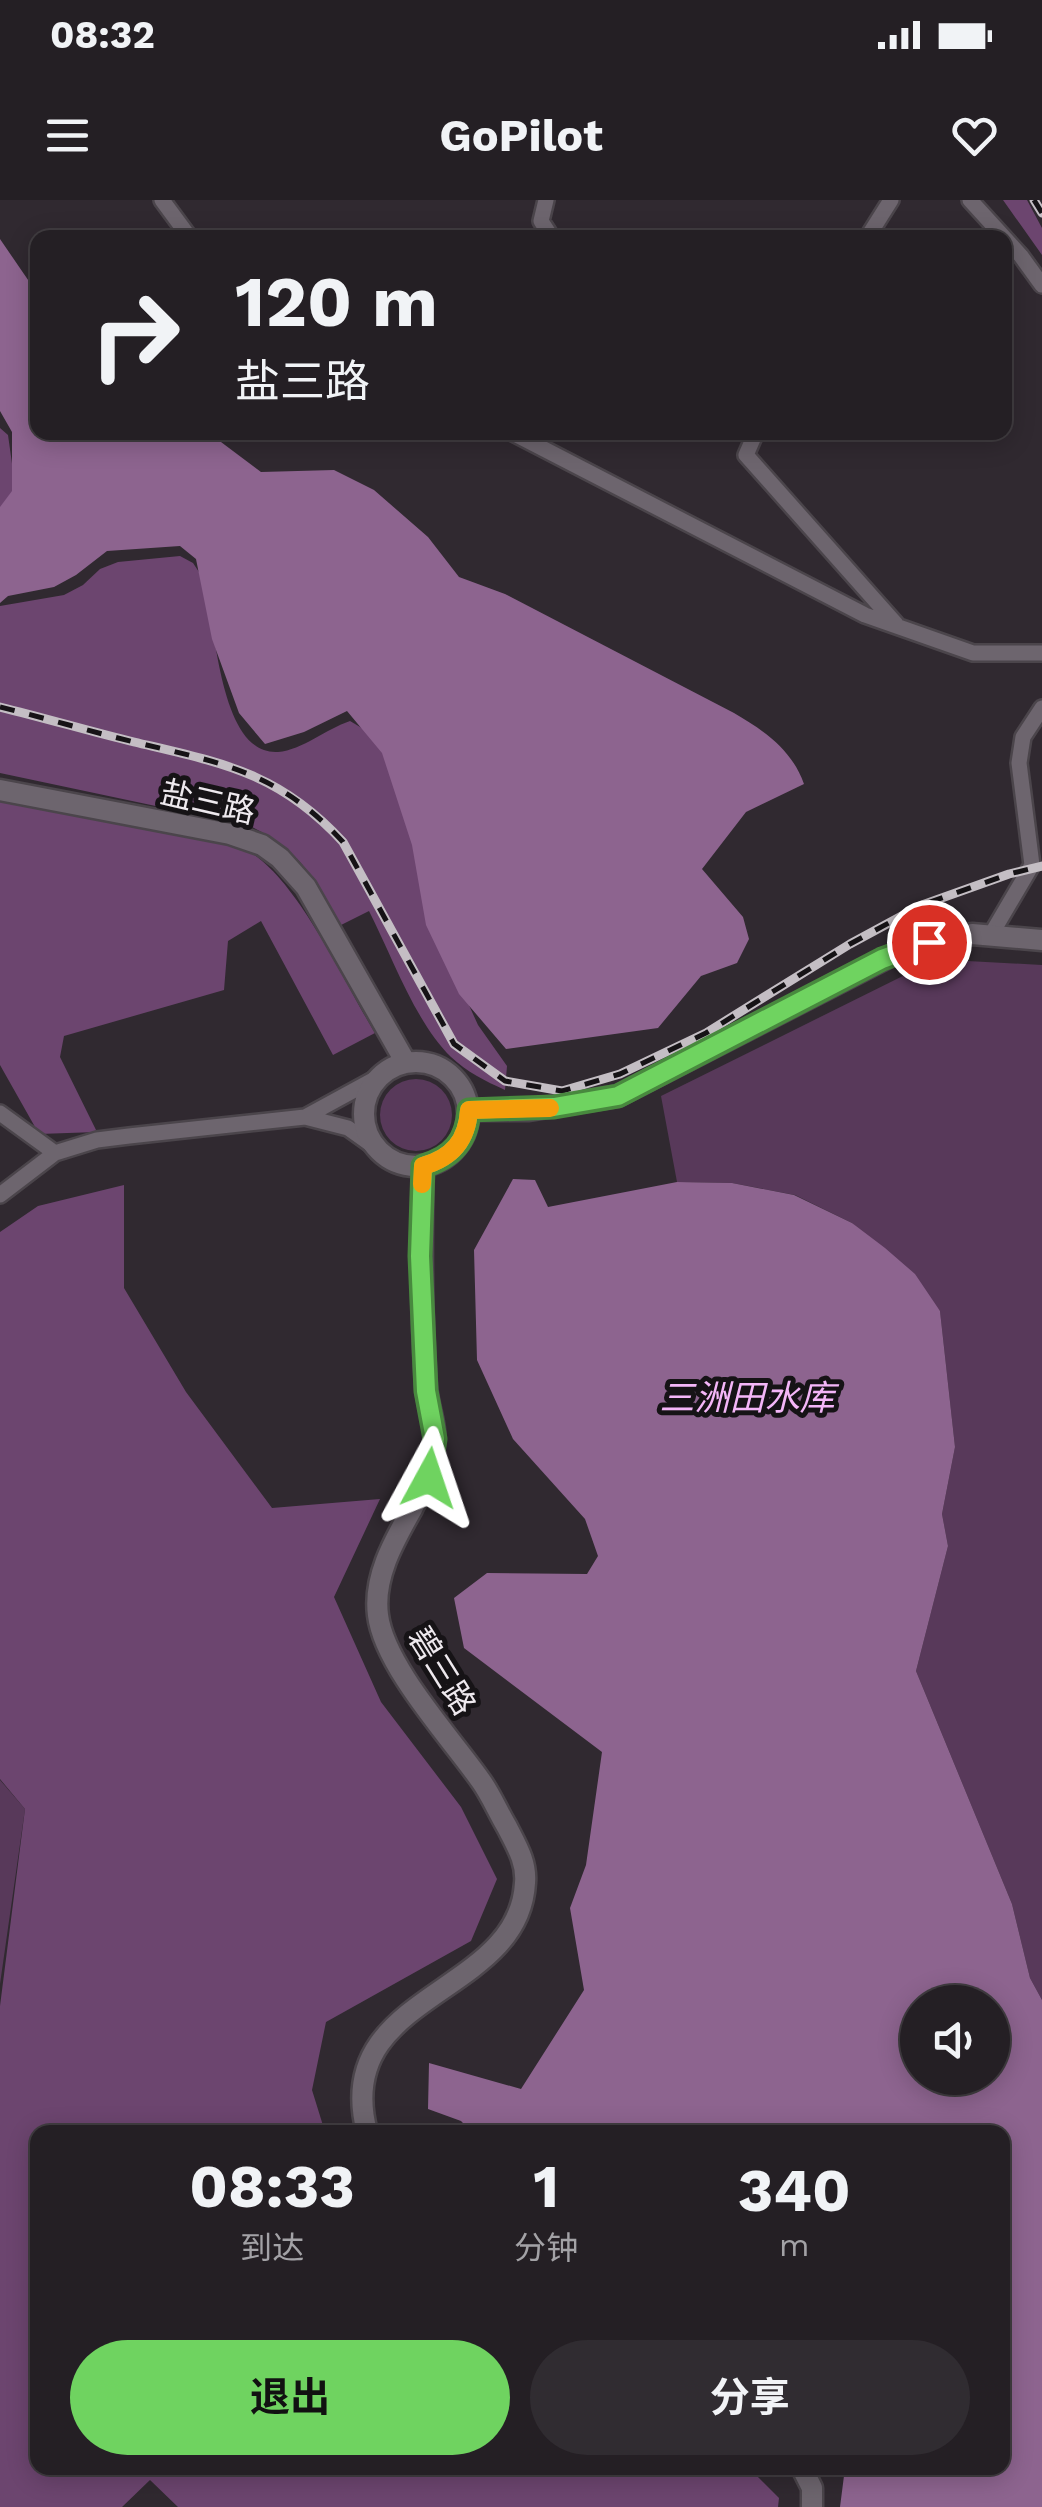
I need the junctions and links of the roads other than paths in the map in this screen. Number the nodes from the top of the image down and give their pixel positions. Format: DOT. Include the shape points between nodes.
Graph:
graph roads {
  1 [pos="162,200"];
  2 [pos="546,200"];
  3 [pos="891,200"];
  4 [pos="970,200"];
  5 [pos="184,230"];
  6 [pos="547,230"];
  7 [pos="873,230"];
  8 [pos="997,230"];
  9 [pos="1012,246"];
  10 [pos="1042,285"];
  11 [pos="526,440"];
  12 [pos="753,440"];
  13 [pos="899,627"];
  14 [pos="1042,653"];
  15 [pos="1042,708"];
  16 [pos="0,790"];
  17 [pos="1037,869"];
  18 [pos="992,933"];
  19 [pos="1042,940"];
  20 [pos="406,1063"];
  21 [pos="382,1075"];
  22 [pos="469,1110"];
  23 [pos="0,1113"];
  24 [pos="305,1118"];
  25 [pos="376,1148"];
  26 [pos="56,1153"];
  27 [pos="423,1166"];
  28 [pos="0,1195"];
  29 [pos="365,2125"];
  30 [pos="806,2475"];
  31 [pos="812,2507"];
  1 -- 5 [label="street"];
  2 -- 6 [label="street"];
  3 -- 7 [label="street"];
  4 -- 8 [label="street"];
  9 -- 10 [label="street"];
  11 -- 13 [label="street"];
  12 -- 13 [label="street" via="746,455"];
  13 -- 14 [label="street" via="972,653"];
  15 -- 17 [label="street" via="1023,737 1018,763"];
  16 -- 20 [label="main road, 盐三路" via="230,834 271,852 306,887"];
  17 -- 18 [label="street"];
  18 -- 19 [label="main road"];
  18 -- 22 [label="main road" via="902,950 618,1096"];
  20 -- 21 [label="main road"];
  20 -- 22 [label="main road" via="432,1064 453,1077"];
  21 -- 24 [label="street"];
  21 -- 25 [label="main road" via="364,1112"];
  22 -- 27 [label="main road" via="457,1148"];
  23 -- 26 [label="street"];
  24 -- 25 [label="street" via="348,1128"];
  24 -- 26 [label="street" via="113,1138"];
  25 -- 27 [label="main road" via="397,1163"];
  26 -- 28 [label="street"];
  27 -- 29 [label="main road, 碧三路" via="425,1372 435,1439 429,1478 386,1558 378,1616 386,1646 483,1783 523,1857 526,1883 519,1916 498,1946 379,2042 362,2077"];
  30 -- 31 [label="main road"];
}
